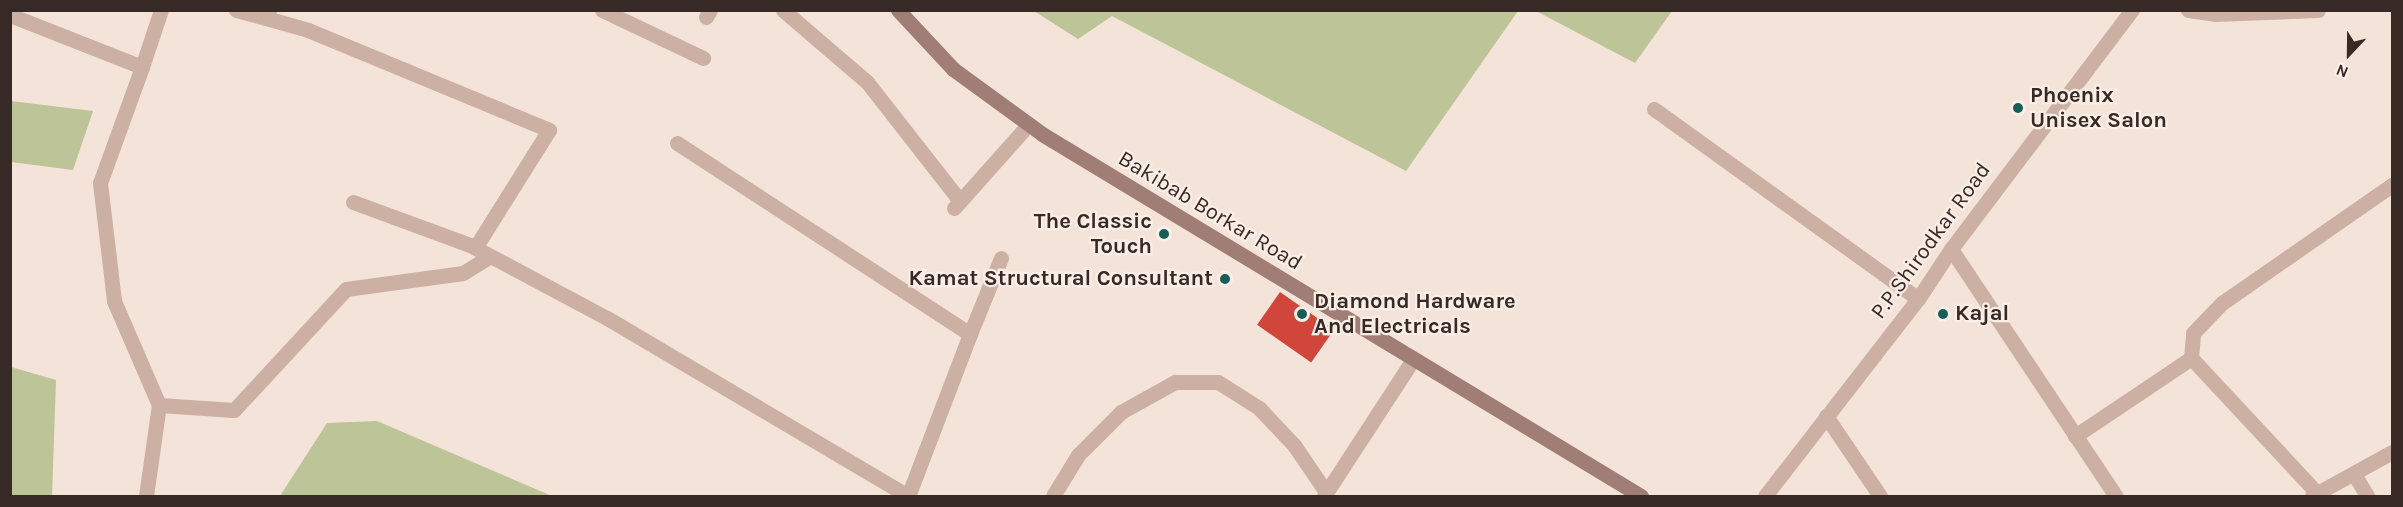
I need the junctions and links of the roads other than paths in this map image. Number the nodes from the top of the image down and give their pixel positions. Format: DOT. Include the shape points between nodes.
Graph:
graph roads {
  1 [pos="161,10"];
  2 [pos="236,10"];
  3 [pos="602,10"];
  4 [pos="783,10"];
  5 [pos="898,10"];
  6 [pos="2132,10"];
  7 [pos="2188,10"];
  8 [pos="2317,11"];
  9 [pos="267,14"];
  10 [pos="10,15"];
  11 [pos="703,58"];
  12 [pos="142,68"];
  13 [pos="1654,109"];
  14 [pos="1028,124"];
  15 [pos="677,143"];
  16 [pos="2392,185"];
  17 [pos="353,202"];
  18 [pos="475,248"];
  19 [pos="1951,249"];
  20 [pos="490,256"];
  21 [pos="1002,258"];
  22 [pos="1918,299"];
  23 [pos="970,334"];
  24 [pos="2191,358"];
  25 [pos="1412,361"];
  26 [pos="159,405"];
  27 [pos="1826,416"];
  28 [pos="2075,436"];
  29 [pos="2392,452"];
  30 [pos="2354,474"];
  31 [pos="1325,494"];
  32 [pos="2315,495"];
  33 [pos="146,496"];
  34 [pos="908,496"];
  35 [pos="1053,496"];
  36 [pos="1641,496"];
  37 [pos="1764,496"];
  38 [pos="1880,496"];
  39 [pos="2116,496"];
  40 [pos="2367,496"];
  1 -- 12 [label="street"];
  2 -- 9 [label="street"];
  3 -- 11 [label="street"];
  4 -- 14 [label="street" via="867,82 957,205"];
  5 -- 14 [label="street, Bakibab Borkar Road" via="953,69"];
  6 -- 19 [label="street, P.P.Shirodkar Road"];
  7 -- 8 [label="street" via="2215,14"];
  9 -- 18 [label="street" via="549,130"];
  10 -- 12 [label="street"];
  12 -- 26 [label="street" via="100,183 114,301"];
  13 -- 22 [label="street"];
  14 -- 25 [label="street, Bakibab Borkar Road"];
  15 -- 23 [label="street"];
  16 -- 24 [label="street" via="2222,303 2193,333"];
  17 -- 18 [label="street"];
  18 -- 20 [label="street"];
  19 -- 22 [label="street, P.P.Shirodkar Road"];
  19 -- 28 [label="street"];
  20 -- 26 [label="street" via="463,273 346,289 234,410"];
  20 -- 34 [label="street" via="607,318"];
  21 -- 23 [label="street"];
  22 -- 27 [label="street, P.P.Shirodkar Road"];
  23 -- 34 [label="street"];
  24 -- 28 [label="street"];
  24 -- 32 [label="street"];
  25 -- 31 [label="street"];
  25 -- 36 [label="street, Bakibab Borkar Road"];
  26 -- 33 [label="street"];
  27 -- 37 [label="street, P.P.Shirodkar Road"];
  27 -- 38 [label="street"];
  28 -- 39 [label="street"];
  29 -- 30 [label="street"];
  30 -- 32 [label="street"];
  30 -- 40 [label="street"];
  31 -- 35 [label="street" via="1294,445 1258,408 1218,382 1175,382 1121,412 1078,455"];
}
